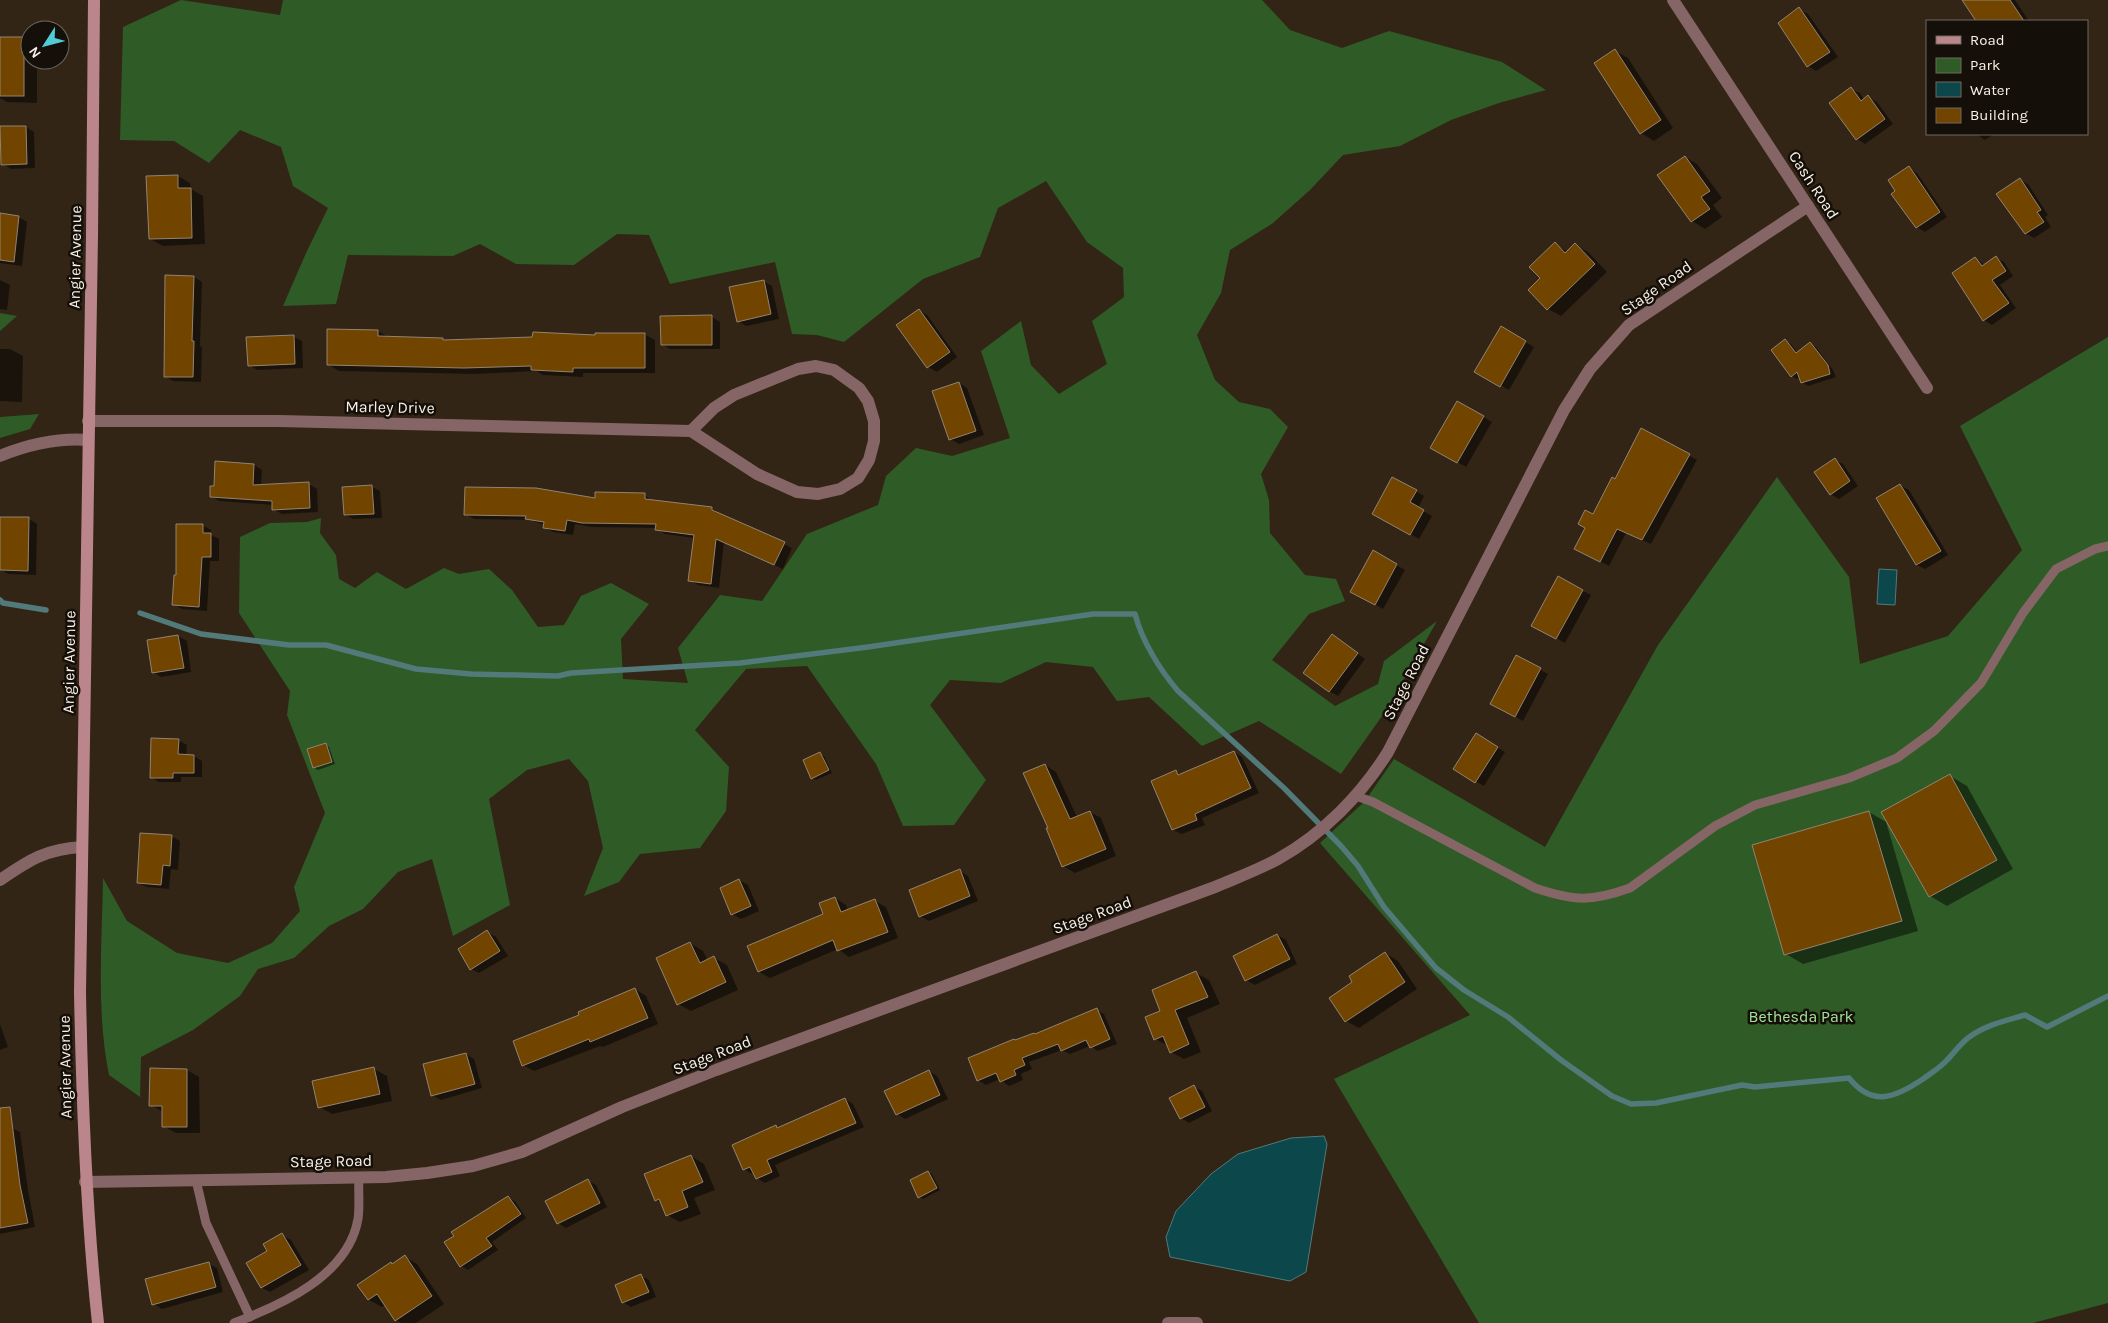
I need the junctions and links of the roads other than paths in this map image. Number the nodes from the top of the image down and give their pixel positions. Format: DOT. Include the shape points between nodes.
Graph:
graph roads {
  1 [pos="94,0"];
  2 [pos="1673,0"];
  3 [pos="1808,206"];
  4 [pos="1927,388"];
  5 [pos="88,421"];
  6 [pos="691,431"];
  7 [pos="88,440"];
  8 [pos="0,456"];
  9 [pos="2108,546"];
  10 [pos="1356,796"];
  11 [pos="82,846"];
  12 [pos="0,880"];
  13 [pos="359,1177"];
  14 [pos="196,1180"];
  15 [pos="85,1182"];
  16 [pos="250,1317"];
  17 [pos="98,1323"];
  18 [pos="234,1323"];
  19 [pos="1168,1323"];
  20 [pos="1197,1323"];
  1 -- 5 [label="main road, Angier Avenue"];
  2 -- 3 [label="street, Cash Road"];
  3 -- 4 [label="street, Cash Road"];
  3 -- 10 [label="street, Stage Road" via="1630,325 1590,369 1564,410 1388,752"];
  5 -- 6 [label="street, Marley Drive" via="279,421"];
  5 -- 7 [label="main road, Angier Avenue"];
  6 -- 6 [label="street" via="714,408 734,395 798,369 816,366 834,370 859,388 868,401 874,421 872,450 858,478 840,489 818,494 797,492 758,474"];
  7 -- 8 [label="street" via="47,442"];
  7 -- 11 [label="main road, Angier Avenue"];
  9 -- 10 [label="lane" via="2095,549 2056,569 2023,613 1981,683 1934,731 1897,758 1849,778 1754,805 1715,826 1630,888 1615,893 1580,899 1535,888"];
  10 -- 13 [label="street, Stage Road" via="1332,819 1279,858 1215,887 716,1070 622,1107 522,1152 473,1166 427,1173"];
  11 -- 12 [label="street" via="44,853"];
  11 -- 15 [label="main road, Angier Avenue" via="80,992"];
  13 -- 14 [label="street, Stage Road"];
  13 -- 16 [label="lane" via="358,1220 351,1241 330,1270 301,1292"];
  14 -- 15 [label="street, Stage Road"];
  14 -- 16 [label="lane" via="206,1223"];
  15 -- 17 [label="main road, Angier Avenue"];
  16 -- 18 [label="lane"];
  19 -- 20 [label="street"];
}
